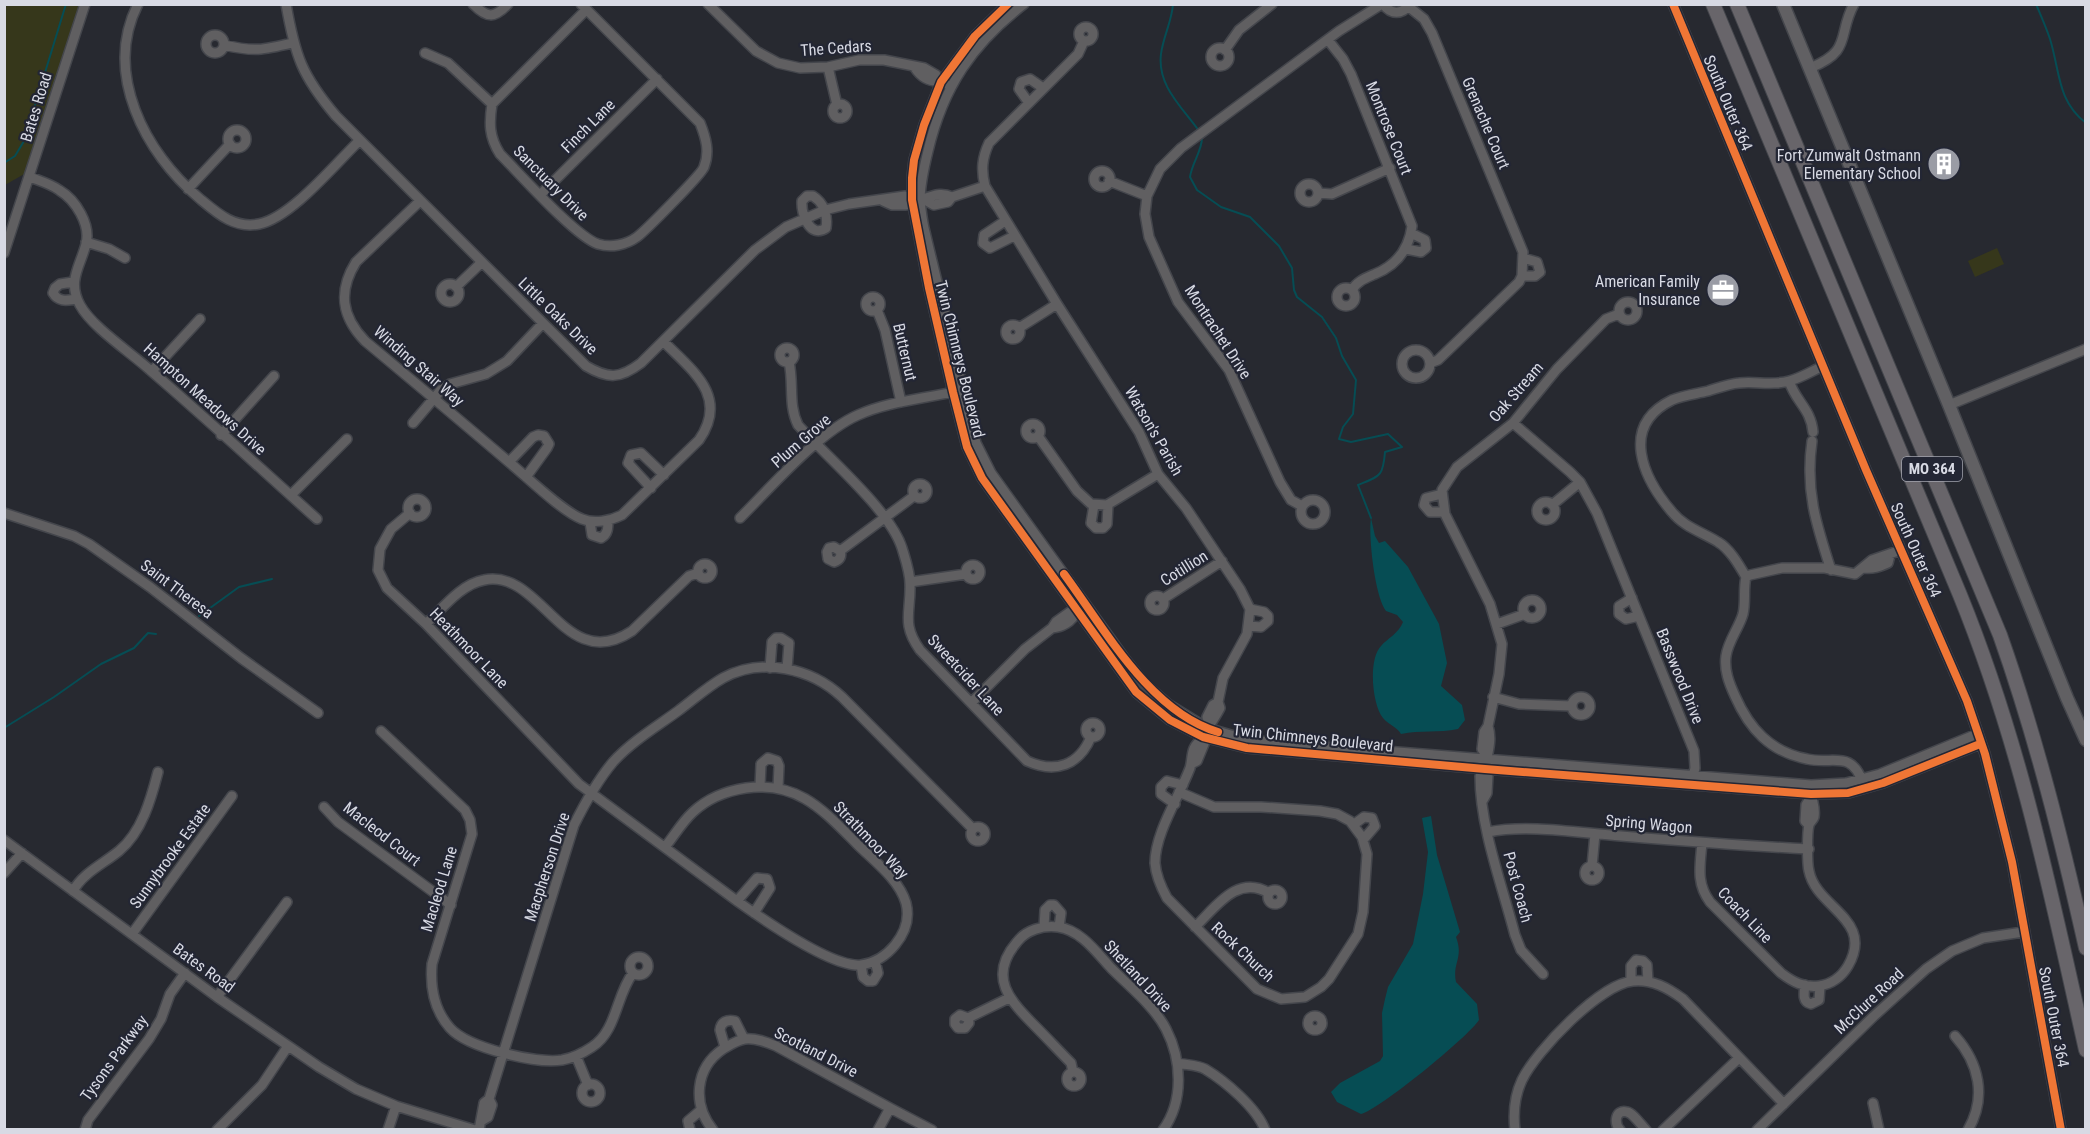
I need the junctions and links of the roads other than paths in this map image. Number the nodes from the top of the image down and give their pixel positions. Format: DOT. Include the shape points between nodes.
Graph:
graph roads {
  1 [pos="85,4"];
  2 [pos="138,4"];
  3 [pos="286,4"];
  4 [pos="473,4"];
  5 [pos="508,4"];
  6 [pos="708,4"];
  7 [pos="1008,4"];
  8 [pos="1024,4"];
  9 [pos="1272,4"];
  10 [pos="1382,4"];
  11 [pos="1673,4"];
  12 [pos="1713,4"];
  13 [pos="1737,4"];
  14 [pos="1783,4"];
  15 [pos="1854,4"];
  16 [pos="1410,6"];
  17 [pos="583,7"];
  18 [pos="1328,39"];
  19 [pos="1084,41"];
  20 [pos="292,43"];
  21 [pos="224,45"];
  22 [pos="1225,50"];
  23 [pos="425,53"];
  24 [pos="828,67"];
  25 [pos="1810,68"];
  26 [pos="657,79"];
  27 [pos="944,83"];
  28 [pos="1043,88"];
  29 [pos="1029,103"];
  30 [pos="492,104"];
  31 [pos="837,105"];
  32 [pos="360,140"];
  33 [pos="230,144"];
  34 [pos="1390,168"];
  35 [pos="30,177"];
  36 [pos="1109,181"];
  37 [pos="985,186"];
  38 [pos="188,189"];
  39 [pos="1318,193"];
  40 [pos="541,194"];
  41 [pos="1147,196"];
  42 [pos="917,200"];
  43 [pos="420,201"];
  44 [pos="825,210"];
  45 [pos="806,217"];
  46 [pos="1005,221"];
  47 [pos="1411,233"];
  48 [pos="1014,236"];
  49 [pos="86,242"];
  50 [pos="1406,249"];
  51 [pos="4,253"];
  52 [pos="125,258"];
  53 [pos="1523,258"];
  54 [pos="482,262"];
  55 [pos="1522,276"];
  56 [pos="73,282"];
  57 [pos="456,287"];
  58 [pos="1352,290"];
  59 [pos="77,299"];
  60 [pos="1057,304"];
  61 [pos="877,310"];
  62 [pos="1619,314"];
  63 [pos="200,318"];
  64 [pos="543,323"];
  65 [pos="1019,328"];
  66 [pos="664,342"];
  67 [pos="2085,349"];
  68 [pos="789,362"];
  69 [pos="1430,363"];
  70 [pos="1823,366"];
  71 [pos="152,371"];
  72 [pos="274,376"];
  73 [pos="1789,381"];
  74 [pos="958,391"];
  75 [pos="433,398"];
  76 [pos="901,402"];
  77 [pos="1949,405"];
  78 [pos="413,423"];
  79 [pos="1513,423"];
  80 [pos="221,435"];
  81 [pos="1038,436"];
  82 [pos="347,439"];
  83 [pos="815,445"];
  84 [pos="509,462"];
  85 [pos="1158,474"];
  86 [pos="664,475"];
  87 [pos="526,477"];
  88 [pos="1580,482"];
  89 [pos="651,488"];
  90 [pos="1442,494"];
  91 [pos="291,495"];
  92 [pos="914,496"];
  93 [pos="1094,505"];
  94 [pos="1108,505"];
  95 [pos="1552,505"];
  96 [pos="1302,506"];
  97 [pos="1444,512"];
  98 [pos="4,513"];
  99 [pos="410,513"];
  100 [pos="740,518"];
  101 [pos="885,518"];
  102 [pos="317,519"];
  103 [pos="608,520"];
  104 [pos="590,522"];
  105 [pos="1901,550"];
  106 [pos="840,551"];
  107 [pos="1222,561"];
  108 [pos="1832,570"];
  109 [pos="698,573"];
  110 [pos="966,574"];
  111 [pos="1746,577"];
  112 [pos="910,582"];
  113 [pos="1632,598"];
  114 [pos="1163,599"];
  115 [pos="1087,605"];
  116 [pos="1250,609"];
  117 [pos="1077,611"];
  118 [pos="1525,614"];
  119 [pos="1639,616"];
  120 [pos="426,624"];
  121 [pos="1497,624"];
  122 [pos="1249,626"];
  123 [pos="591,641"];
  124 [pos="589,653"];
  125 [pos="770,668"];
  126 [pos="787,669"];
  127 [pos="1493,697"];
  128 [pos="971,703"];
  129 [pos="1572,706"];
  130 [pos="318,712"];
  131 [pos="381,731"];
  132 [pos="1205,732"];
  133 [pos="1091,737"];
  134 [pos="1978,739"];
  135 [pos="2085,740"];
  136 [pos="1485,764"];
  137 [pos="158,772"];
  138 [pos="1692,777"];
  139 [pos="1863,783"];
  140 [pos="760,786"];
  141 [pos="778,788"];
  142 [pos="1181,789"];
  143 [pos="1811,792"];
  144 [pos="591,793"];
  145 [pos="232,796"];
  146 [pos="1175,804"];
  147 [pos="324,807"];
  148 [pos="1353,825"];
  149 [pos="973,829"];
  150 [pos="1488,832"];
  151 [pos="1595,834"];
  152 [pos="4,840"];
  153 [pos="1364,840"];
  154 [pos="1702,843"];
  155 [pos="665,847"];
  156 [pos="1809,849"];
  157 [pos="22,853"];
  158 [pos="1592,866"];
  159 [pos="4,873"];
  160 [pos="73,891"];
  161 [pos="1269,893"];
  162 [pos="737,901"];
  163 [pos="287,902"];
  164 [pos="451,905"];
  165 [pos="754,913"];
  166 [pos="1044,927"];
  167 [pos="1059,927"];
  168 [pos="1195,927"];
  169 [pos="2023,932"];
  170 [pos="132,934"];
  171 [pos="2085,948"];
  172 [pos="875,961"];
  173 [pos="861,965"];
  174 [pos="185,973"];
  175 [pos="633,973"];
  176 [pos="1543,974"];
  177 [pos="1631,981"];
  178 [pos="1648,981"];
  179 [pos="1805,986"];
  180 [pos="1820,986"];
  181 [pos="217,997"];
  182 [pos="1305,997"];
  183 [pos="1009,998"];
  184 [pos="1312,1016"];
  185 [pos="968,1018"];
  186 [pos="1955,1036"];
  187 [pos="744,1040"];
  188 [pos="288,1046"];
  189 [pos="725,1047"];
  190 [pos="2085,1050"];
  191 [pos="504,1053"];
  192 [pos="576,1056"];
  193 [pos="1739,1058"];
  194 [pos="1177,1063"];
  195 [pos="1073,1072"];
  196 [pos="588,1085"];
  197 [pos="1873,1103"];
  198 [pos="1784,1104"];
  199 [pos="396,1106"];
  200 [pos="890,1108"];
  201 [pos="701,1110"];
  202 [pos="479,1126"];
  203 [pos="710,1129"];
  204 [pos="85,1130"];
  205 [pos="217,1130"];
  206 [pos="388,1130"];
  207 [pos="690,1130"];
  208 [pos="878,1130"];
  209 [pos="932,1130"];
  210 [pos="1163,1130"];
  211 [pos="1265,1130"];
  212 [pos="1515,1130"];
  213 [pos="1620,1130"];
  214 [pos="1646,1130"];
  215 [pos="1664,1130"];
  216 [pos="1757,1130"];
  217 [pos="1879,1130"];
  218 [pos="1968,1130"];
  219 [pos="2061,1130"];
  1 -- 35 [label="street, Bates Road"];
  2 -- 38 [label="street" via="125,45 130,94 154,148"];
  3 -- 20 [label="street, Little Oaks Drive"];
  4 -- 5 [label="street" via="481,13 490,15 501,12"];
  6 -- 24 [label="street, The Cedars" via="743,40 767,57 800,68"];
  7 -- 27 [label="street, Twin Chimneys Boulevard" via="975,36"];
  8 -- 27 [label="street, Twin Chimneys Boulevard"];
  9 -- 22 [label="street" via="1239,30"];
  10 -- 16 [label="street" via="1396,13"];
  10 -- 18 [label="street, Montrachet Drive"];
  11 -- 70 [label="street, South Outer 364"];
  12 -- 190 [label="highway, MO 364" via="1974,630 2028,797"];
  13 -- 171 [label="highway, MO 364" via="1997,627 2062,839"];
  14 -- 25 [label="main road"];
  15 -- 25 [label="street" via="1839,50"];
  16 -- 53 [label="street, Grenache Court" via="1432,33 1522,246"];
  17 -- 26 [label="street, Sanctuary Drive"];
  17 -- 30 [label="street, Sanctuary Drive"];
  18 -- 34 [label="street, Montrose Court" via="1347,66"];
  18 -- 41 [label="street, Montrachet Drive" via="1176,152 1160,169"];
  19 -- 28 [label="street, Watson's Parish" via="1078,54"];
  20 -- 21 [label="street" via="250,51"];
  20 -- 32 [label="street, Little Oaks Drive" via="318,95"];
  23 -- 30 [label="street" via="448,63"];
  24 -- 27 [label="street, The Cedars" via="859,60 884,60 924,68"];
  24 -- 31 [label="street"];
  25 -- 77 [label="main road"];
  26 -- 40 [label="street, Finch Lane"];
  26 -- 40 [label="street, Sanctuary Drive" via="700,123 707,158 703,170 639,236 616,246 596,243 579,232"];
  27 -- 42 [label="street, Twin Chimneys Boulevard" via="924,125 914,160 912,178"];
  28 -- 29 [label="street, Watson's Parish"];
  28 -- 29 [label="street" via="1030,79 1021,82 1019,89"];
  29 -- 37 [label="street, Watson's Parish" via="989,143 982,166"];
  30 -- 40 [label="street, Sanctuary Drive" via="492,143"];
  32 -- 38 [label="street" via="295,204 265,223 235,223 220,216"];
  32 -- 43 [label="street, Little Oaks Drive"];
  33 -- 38 [label="street"];
  34 -- 39 [label="street" via="1332,194"];
  34 -- 47 [label="street, Montrose Court" via="1412,226"];
  35 -- 49 [label="street" via="57,188 74,203 84,221"];
  35 -- 51 [label="street, Bates Road"];
  36 -- 41 [label="street"];
  37 -- 42 [label="street, Little Oaks Drive" via="952,197 933,195"];
  37 -- 46 [label="street, Watson's Parish"];
  41 -- 96 [label="street, Montrachet Drive" via="1149,237 1178,302 1229,370 1280,482 1291,500"];
  42 -- 44 [label="street, Little Oaks Drive" via="892,197"];
  42 -- 74 [label="street, Twin Chimneys Boulevard" via="929,288"];
  43 -- 54 [label="street, Little Oaks Drive"];
  43 -- 75 [label="street, Winding Stair Way" via="356,262 345,282 345,300 357,332"];
  44 -- 45 [label="street, Little Oaks Drive"];
  44 -- 45 [label="street" via="826,228 820,231 809,227"];
  44 -- 45 [label="street" via="818,199 807,196 802,201"];
  45 -- 66 [label="street, Little Oaks Drive" via="755,250"];
  46 -- 48 [label="street, Watson's Parish"];
  46 -- 48 [label="street" via="984,235 983,243 990,248"];
  47 -- 50 [label="street, Montrose Court"];
  47 -- 50 [label="street, Montrose Court" via="1425,240 1426,248 1421,252"];
  48 -- 60 [label="street, Watson's Parish"];
  49 -- 52 [label="street"];
  49 -- 56 [label="street"];
  50 -- 58 [label="street, Montrose Court" via="1401,257"];
  53 -- 55 [label="street, Grenache Court"];
  53 -- 55 [label="street, Grenache Court" via="1537,262 1540,272"];
  54 -- 57 [label="street"];
  54 -- 64 [label="street, Little Oaks Drive"];
  55 -- 69 [label="street, Grenache Court" via="1438,360"];
  56 -- 59 [label="street, Hampton Meadows Drive"];
  56 -- 59 [label="street" via="60,284 53,293 63,301"];
  59 -- 71 [label="street, Hampton Meadows Drive" via="89,318"];
  60 -- 65 [label="street"];
  60 -- 85 [label="street, Watson's Parish" via="1139,432"];
  61 -- 76 [label="street, Butternut"];
  62 -- 79 [label="street, Oak Stream" via="1606,320 1557,369"];
  63 -- 71 [label="street"];
  64 -- 66 [label="street, Little Oaks Drive" via="599,374 630,372"];
  64 -- 75 [label="street" via="507,361 486,374 450,384"];
  66 -- 86 [label="street, Winding Stair Way" via="702,382 711,412 699,440"];
  67 -- 77 [label="street"];
  68 -- 83 [label="street, Sweetcider Lane" via="791,409 798,425"];
  70 -- 73 [label="street"];
  70 -- 105 [label="street, South Outer 364"];
  71 -- 80 [label="street, Hampton Meadows Drive"];
  72 -- 80 [label="street"];
  73 -- 108 [label="street" via="1812,421 1811,500"];
  73 -- 111 [label="street" via="1736,383 1672,401 1652,416 1642,438 1641,457 1656,492 1684,524 1720,543"];
  74 -- 76 [label="street, Plum Grove"];
  74 -- 115 [label="street, Twin Chimneys Boulevard" via="991,473"];
  74 -- 117 [label="street, Twin Chimneys Boulevard" via="967,447 982,478"];
  75 -- 78 [label="street"];
  75 -- 84 [label="street, Winding Stair Way"];
  76 -- 83 [label="street, Plum Grove" via="858,415"];
  77 -- 135 [label="main road"];
  79 -- 88 [label="street, Basswood Drive"];
  79 -- 90 [label="street, Oak Stream" via="1457,467"];
  80 -- 91 [label="street, Hampton Meadows Drive"];
  81 -- 93 [label="street" via="1077,491"];
  82 -- 91 [label="street"];
  83 -- 100 [label="street, Plum Grove"];
  83 -- 101 [label="street, Sweetcider Lane"];
  84 -- 87 [label="street, Winding Stair Way"];
  84 -- 87 [label="street" via="533,437 544,436 548,448"];
  85 -- 94 [label="street"];
  85 -- 107 [label="street, Watson's Parish"];
  86 -- 89 [label="street, Winding Stair Way"];
  86 -- 89 [label="street" via="640,453 631,455 631,468"];
  87 -- 104 [label="street, Winding Stair Way" via="572,514"];
  88 -- 95 [label="street"];
  88 -- 113 [label="street, Basswood Drive"];
  89 -- 103 [label="street, Winding Stair Way" via="622,515"];
  90 -- 97 [label="street, Oak Stream"];
  90 -- 97 [label="street, Oak Stream" via="1429,496 1424,505 1430,512"];
  91 -- 102 [label="street, Hampton Meadows Drive"];
  92 -- 101 [label="street"];
  93 -- 94 [label="street"];
  93 -- 94 [label="street" via="1091,522 1096,528 1107,524"];
  97 -- 121 [label="street, Oak Stream"];
  98 -- 130 [label="street, Saint Theresa" via="89,544"];
  99 -- 120 [label="street, Heathmoor Lane" via="392,529 380,549 378,570 387,588"];
  101 -- 106 [label="street"];
  101 -- 112 [label="street, Sweetcider Lane" via="901,545"];
  103 -- 104 [label="street, Winding Stair Way"];
  103 -- 104 [label="street, Winding Stair Way" via="608,530 601,538 592,535"];
  105 -- 108 [label="street" via="1890,555 1888,563 1881,567 1864,568 1854,574"];
  105 -- 134 [label="street, South Outer 364" via="1967,701"];
  107 -- 114 [label="street, Cotillion"];
  107 -- 116 [label="street, Watson's Parish"];
  108 -- 111 [label="street" via="1782,568"];
  109 -- 123 [label="street" via="689,576 622,638 602,643"];
  110 -- 112 [label="street"];
  111 -- 139 [label="street" via="1745,604 1725,665 1743,716 1755,732 1788,753 1808,759 1848,761"];
  112 -- 128 [label="street, Sweetcider Lane" via="909,634"];
  113 -- 119 [label="street, Basswood Drive"];
  113 -- 119 [label="street, Basswood Drive" via="1619,606 1619,614 1626,619"];
  115 -- 117 [label="street"];
  115 -- 132 [label="street, Twin Chimneys Boulevard" via="1145,684"];
  116 -- 122 [label="street, Watson's Parish"];
  116 -- 122 [label="street, Watson's Parish" via="1264,612 1268,621 1262,627"];
  117 -- 128 [label="street" via="1074,618 1052,628 1025,649"];
  117 -- 132 [label="street, Twin Chimneys Boulevard" via="1136,692 1170,720"];
  118 -- 121 [label="street"];
  119 -- 138 [label="street, Basswood Drive" via="1689,735 1694,751"];
  120 -- 123 [label="street" via="461,591 485,579 497,580 520,589 574,634"];
  120 -- 144 [label="street, Heathmoor Lane"];
  121 -- 127 [label="street, Oak Stream" via="1502,649"];
  122 -- 132 [label="street, Watson's Parish" via="1223,678 1220,708"];
  123 -- 124 [label="street"];
  125 -- 126 [label="street, Macpherson Drive"];
  125 -- 126 [label="street" via="772,642 781,638 789,643"];
  125 -- 144 [label="street, Macpherson Drive" via="752,668 722,679 634,742"];
  126 -- 149 [label="street, Macpherson Drive" via="811,675 833,689"];
  127 -- 129 [label="street" via="1519,704"];
  127 -- 136 [label="street, Oak Stream" via="1484,732"];
  128 -- 133 [label="street, Sweetcider Lane" via="1024,759 1036,765 1065,764 1083,753"];
  131 -- 164 [label="street, Macleod Lane" via="459,804 470,820 472,834"];
  132 -- 136 [label="street, Twin Chimneys Boulevard" via="1247,748"];
  132 -- 142 [label="street, Rock Church" via="1197,761 1191,764"];
  134 -- 139 [label="street, Twin Chimneys Boulevard"];
  134 -- 169 [label="street, South Outer 364" via="2012,862"];
  136 -- 138 [label="street, Twin Chimneys Boulevard"];
  136 -- 150 [label="street, Post Coach" via="1487,793 1482,800"];
  137 -- 160 [label="street" via="150,804 122,849 79,881"];
  138 -- 143 [label="street, Twin Chimneys Boulevard"];
  139 -- 143 [label="street, Twin Chimneys Boulevard" via="1848,793"];
  140 -- 141 [label="street, Strathmoor Way"];
  140 -- 141 [label="street" via="761,764 768,758 779,766"];
  140 -- 155 [label="street, Strathmoor Way" via="711,798 693,812"];
  141 -- 172 [label="street, Strathmoor Way" via="803,796 824,812 896,883 906,905 905,931 887,954"];
  142 -- 146 [label="street, Rock Church"];
  142 -- 146 [label="street" via="1167,781 1161,787 1161,794"];
  142 -- 148 [label="street" via="1214,807 1333,813"];
  143 -- 156 [label="street, Coach Line" via="1805,821 1809,825"];
  144 -- 155 [label="street, Strathmoor Way"];
  144 -- 191 [label="street, Macpherson Drive" via="574,825"];
  145 -- 170 [label="street, Sunnybrooke Estate"];
  146 -- 168 [label="street, Rock Church" via="1157,845 1155,864 1159,885 1167,898"];
  147 -- 164 [label="street, Macleod Court" via="338,822"];
  148 -- 153 [label="street"];
  148 -- 153 [label="street" via="1364,817 1372,818 1375,826"];
  150 -- 151 [label="street, Spring Wagon" via="1504,828"];
  150 -- 176 [label="street, Post Coach" via="1515,935 1521,950"];
  151 -- 154 [label="street, Spring Wagon"];
  151 -- 158 [label="street"];
  152 -- 157 [label="street, Bates Road"];
  153 -- 182 [label="street" via="1368,854 1361,925 1329,979"];
  154 -- 156 [label="street, Spring Wagon"];
  154 -- 179 [label="street, Coach Line" via="1699,879 1704,894 1781,973"];
  155 -- 162 [label="street, Strathmoor Way"];
  156 -- 180 [label="street, Coach Line" via="1809,873 1816,888 1846,919 1854,935 1855,952 1847,969 1837,979"];
  157 -- 159 [label="street"];
  157 -- 160 [label="street, Bates Road"];
  160 -- 170 [label="street, Bates Road"];
  161 -- 168 [label="street" via="1251,886 1238,889"];
  162 -- 165 [label="street, Strathmoor Way"];
  162 -- 165 [label="street" via="757,878 767,879 770,888"];
  163 -- 181 [label="street"];
  164 -- 191 [label="street, Macleod Lane" via="432,964 430,986 436,1004 449,1028 464,1040"];
  165 -- 173 [label="street, Strathmoor Way" via="822,953 844,963"];
  166 -- 167 [label="street, Shetland Drive"];
  166 -- 167 [label="street" via="1045,910 1050,905 1061,912"];
  166 -- 183 [label="street, Shetland Drive" via="1023,935 1008,955 1003,980"];
  167 -- 194 [label="street, Shetland Drive" via="1077,934 1155,1013 1167,1030"];
  168 -- 182 [label="street, Rock Church" via="1257,989 1281,999"];
  169 -- 198 [label="street, McClure Road" via="1983,938 1952,951 1926,969"];
  169 -- 219 [label="street, South Outer 364"];
  170 -- 174 [label="street, Bates Road"];
  172 -- 173 [label="street, Strathmoor Way"];
  172 -- 173 [label="street, Strathmoor Way" via="878,973 873,981 863,977"];
  174 -- 181 [label="street, Bates Road"];
  174 -- 204 [label="street, Tysons Parkway" via="166,1000 161,1019 149,1039 88,1120"];
  175 -- 192 [label="street" via="608,1030 597,1043"];
  177 -- 178 [label="street"];
  177 -- 178 [label="street" via="1631,966 1636,960 1647,965"];
  177 -- 212 [label="street" via="1602,993 1532,1062 1516,1099"];
  178 -- 193 [label="street" via="1683,999"];
  179 -- 180 [label="street, Coach Line"];
  179 -- 180 [label="street, Coach Line" via="1804,998 1811,1004 1819,1000"];
  181 -- 188 [label="street, Bates Road"];
  182 -- 184 [label="street"];
  183 -- 185 [label="street"];
  183 -- 195 [label="street" via="1071,1064"];
  186 -- 218 [label="street" via="1967,1050 1976,1074 1978,1108"];
  187 -- 189 [label="street, Scotland Drive"];
  187 -- 189 [label="street" via="735,1021 724,1022 720,1030"];
  187 -- 200 [label="street, Scotland Drive" via="776,1046"];
  188 -- 199 [label="street, Bates Road" via="356,1089"];
  188 -- 205 [label="street" via="261,1085"];
  189 -- 201 [label="street, Scotland Drive" via="712,1057 701,1076"];
  191 -- 192 [label="street, Macleod Lane" via="540,1061"];
  191 -- 202 [label="street, Macpherson Drive" via="489,1099 492,1105 488,1117"];
  192 -- 196 [label="street"];
  193 -- 198 [label="street"];
  193 -- 215 [label="street"];
  194 -- 210 [label="street, Shetland Drive" via="1179,1090"];
  194 -- 211 [label="street" via="1203,1068 1239,1096"];
  197 -- 217 [label="street"];
  198 -- 216 [label="street, McClure Road"];
  199 -- 202 [label="street"];
  199 -- 206 [label="street"];
  200 -- 208 [label="street"];
  200 -- 209 [label="street, Scotland Drive"];
  201 -- 203 [label="street, Scotland Drive"];
  201 -- 207 [label="street, Scotland Drive" via="688,1121"];
  213 -- 214 [label="street" via="1616,1119 1624,1111"];
}
